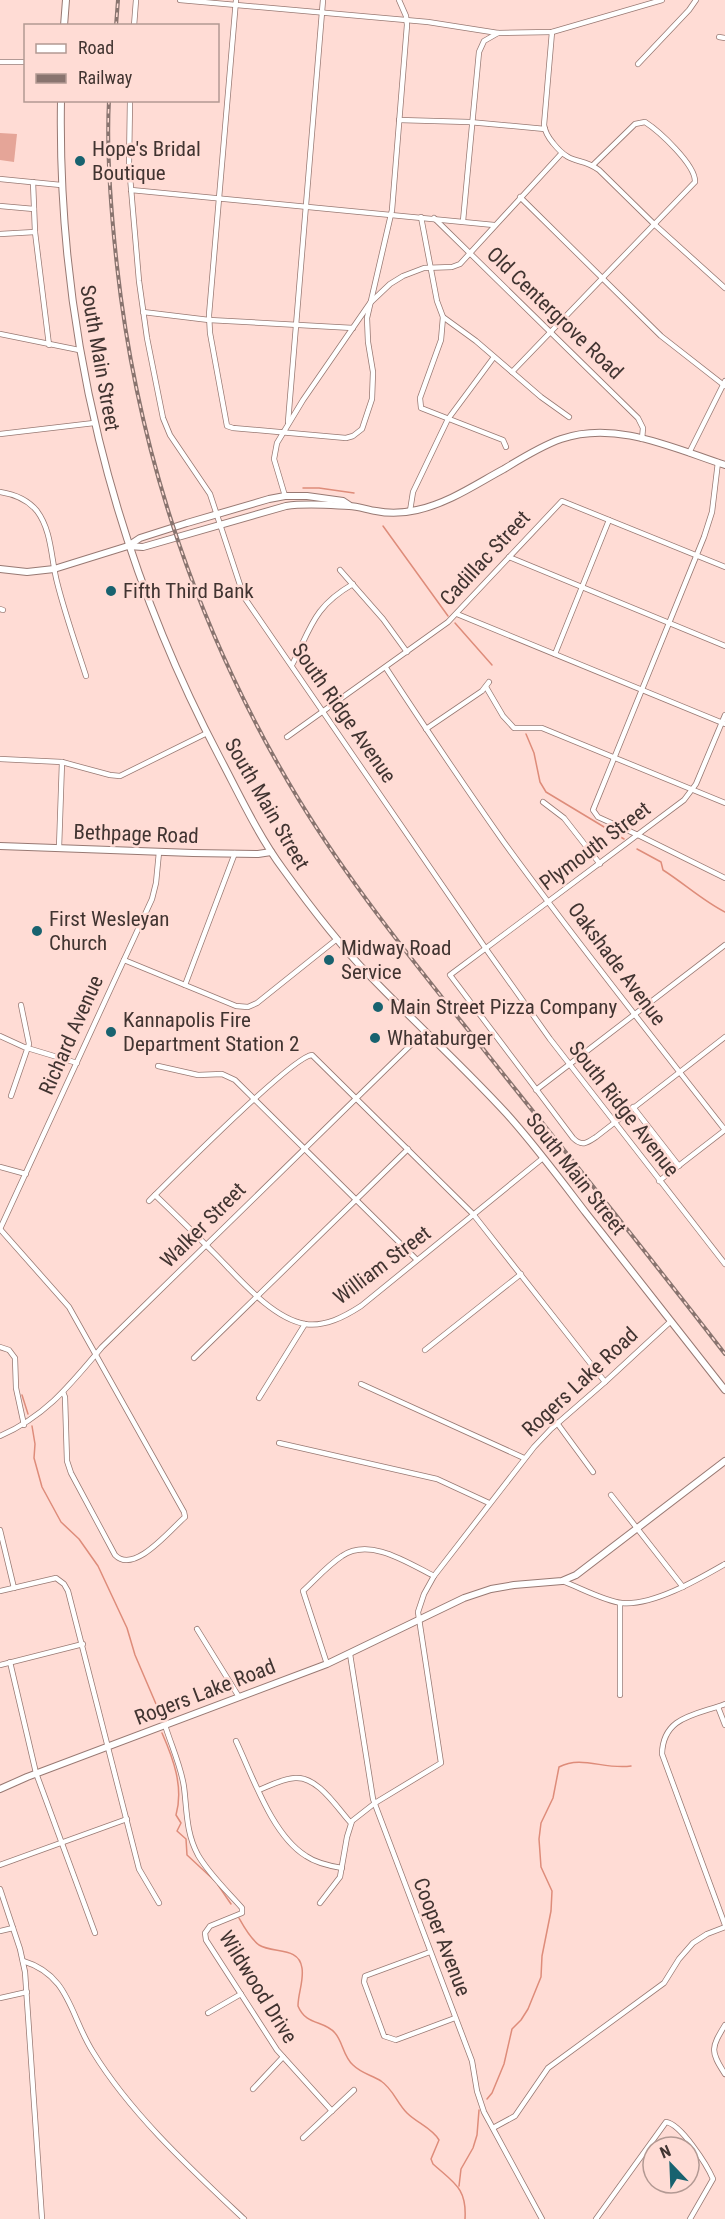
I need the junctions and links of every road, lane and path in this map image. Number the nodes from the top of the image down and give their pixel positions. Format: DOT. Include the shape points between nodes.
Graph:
graph roads {
  1 [pos="66,0"];
  2 [pos="136,0"];
  3 [pos="180,0"];
  4 [pos="323,0"];
  5 [pos="399,0"];
  6 [pos="662,0"];
  7 [pos="696,0"];
  8 [pos="236,2"];
  9 [pos="322,12"];
  10 [pos="406,20"];
  11 [pos="64,24"];
  12 [pos="134,24"];
  13 [pos="552,32"];
  14 [pos="498,33"];
  15 [pos="2,60"];
  16 [pos="24,63"];
  17 [pos="638,64"];
  18 [pos="61,102"];
  19 [pos="130,102"];
  20 [pos="399,120"];
  21 [pos="473,123"];
  22 [pos="545,129"];
  23 [pos="561,154"];
  24 [pos="593,165"];
  25 [pos="0,179"];
  26 [pos="33,182"];
  27 [pos="61,185"];
  28 [pos="131,190"];
  29 [pos="520,197"];
  30 [pos="219,199"];
  31 [pos="0,206"];
  32 [pos="306,207"];
  33 [pos="34,209"];
  34 [pos="392,215"];
  35 [pos="421,217"];
  36 [pos="434,219"];
  37 [pos="463,221"];
  38 [pos="654,224"];
  39 [pos="494,225"];
  40 [pos="35,232"];
  41 [pos="0,234"];
  42 [pos="469,253"];
  43 [pos="430,267"];
  44 [pos="602,278"];
  45 [pos="725,288"];
  46 [pos="370,303"];
  47 [pos="143,312"];
  48 [pos="443,317"];
  49 [pos="209,320"];
  50 [pos="296,325"];
  51 [pos="353,328"];
  52 [pos="550,331"];
  53 [pos="0,334"];
  54 [pos="49,345"];
  55 [pos="79,350"];
  56 [pos="494,357"];
  57 [pos="512,372"];
  58 [pos="724,384"];
  59 [pos="569,417"];
  60 [pos="448,419"];
  61 [pos="94,423"];
  62 [pos="288,423"];
  63 [pos="283,432"];
  64 [pos="0,434"];
  65 [pos="642,439"];
  66 [pos="506,447"];
  67 [pos="689,453"];
  68 [pos="718,462"];
  69 [pos="725,465"];
  70 [pos="0,492"];
  71 [pos="285,496"];
  72 [pos="349,506"];
  73 [pos="410,511"];
  74 [pos="257,513"];
  75 [pos="218,514"];
  76 [pos="609,520"];
  77 [pos="220,524"];
  78 [pos="128,546"];
  79 [pos="696,556"];
  80 [pos="509,557"];
  81 [pos="725,567"];
  82 [pos="54,568"];
  83 [pos="0,569"];
  84 [pos="340,570"];
  85 [pos="353,584"];
  86 [pos="582,587"];
  87 [pos="457,614"];
  88 [pos="668,622"];
  89 [pos="725,646"];
  90 [pos="407,652"];
  91 [pos="555,654"];
  92 [pos="292,665"];
  93 [pos="386,668"];
  94 [pos="86,676"];
  95 [pos="489,682"];
  96 [pos="486,687"];
  97 [pos="641,690"];
  98 [pos="324,711"];
  99 [pos="725,715"];
  100 [pos="723,723"];
  101 [pos="426,729"];
  102 [pos="207,733"];
  103 [pos="286,737"];
  104 [pos="614,757"];
  105 [pos="0,759"];
  106 [pos="62,762"];
  107 [pos="692,790"];
  108 [pos="543,802"];
  109 [pos="725,803"];
  110 [pos="638,835"];
  111 [pos="0,846"];
  112 [pos="60,848"];
  113 [pos="159,852"];
  114 [pos="272,852"];
  115 [pos="234,853"];
  116 [pos="600,864"];
  117 [pos="725,878"];
  118 [pos="549,902"];
  119 [pos="337,939"];
  120 [pos="725,945"];
  121 [pos="486,950"];
  122 [pos="124,960"];
  123 [pos="184,985"];
  124 [pos="21,1005"];
  125 [pos="635,1014"];
  126 [pos="425,1031"];
  127 [pos="0,1036"];
  128 [pos="725,1037"];
  129 [pos="29,1049"];
  130 [pos="77,1063"];
  131 [pos="569,1065"];
  132 [pos="158,1066"];
  133 [pos="680,1072"];
  134 [pos="536,1090"];
  135 [pos="11,1096"];
  136 [pos="356,1097"];
  137 [pos="254,1099"];
  138 [pos="633,1107"];
  139 [pos="613,1122"];
  140 [pos="725,1130"];
  141 [pos="304,1148"];
  142 [pos="408,1149"];
  143 [pos="543,1158"];
  144 [pos="679,1166"];
  145 [pos="0,1167"];
  146 [pos="26,1174"];
  147 [pos="659,1181"];
  148 [pos="155,1195"];
  149 [pos="355,1199"];
  150 [pos="149,1201"];
  151 [pos="473,1214"];
  152 [pos="0,1229"];
  153 [pos="206,1245"];
  154 [pos="417,1260"];
  155 [pos="725,1264"];
  156 [pos="521,1274"];
  157 [pos="257,1296"];
  158 [pos="671,1321"];
  159 [pos="305,1324"];
  160 [pos="0,1347"];
  161 [pos="425,1350"];
  162 [pos="95,1355"];
  163 [pos="194,1358"];
  164 [pos="605,1382"];
  165 [pos="361,1384"];
  166 [pos="725,1390"];
  167 [pos="63,1392"];
  168 [pos="259,1398"];
  169 [pos="556,1423"];
  170 [pos="24,1425"];
  171 [pos="0,1435"];
  172 [pos="279,1443"];
  173 [pos="525,1458"];
  174 [pos="725,1461"];
  175 [pos="593,1472"];
  176 [pos="611,1495"];
  177 [pos="489,1503"];
  178 [pos="638,1529"];
  179 [pos="0,1530"];
  180 [pos="725,1564"];
  181 [pos="434,1576"];
  182 [pos="562,1581"];
  183 [pos="683,1587"];
  184 [pos="14,1588"];
  185 [pos="0,1591"];
  186 [pos="620,1603"];
  187 [pos="419,1619"];
  188 [pos="197,1629"];
  189 [pos="83,1644"];
  190 [pos="350,1654"];
  191 [pos="10,1662"];
  192 [pos="327,1664"];
  193 [pos="0,1665"];
  194 [pos="620,1695"];
  195 [pos="239,1697"];
  196 [pos="725,1704"];
  197 [pos="718,1707"];
  198 [pos="165,1725"];
  199 [pos="725,1725"];
  200 [pos="236,1741"];
  201 [pos="109,1746"];
  202 [pos="36,1773"];
  203 [pos="0,1789"];
  204 [pos="259,1790"];
  205 [pos="375,1803"];
  206 [pos="128,1819"];
  207 [pos="351,1823"];
  208 [pos="62,1843"];
  209 [pos="0,1865"];
  210 [pos="342,1868"];
  211 [pos="0,1889"];
  212 [pos="159,1903"];
  213 [pos="320,1903"];
  214 [pos="725,1926"];
  215 [pos="13,1928"];
  216 [pos="0,1931"];
  217 [pos="95,1933"];
  218 [pos="430,1952"];
  219 [pos="23,1961"];
  220 [pos="27,1992"];
  221 [pos="241,1994"];
  222 [pos="0,1998"];
  223 [pos="208,2013"];
  224 [pos="455,2018"];
  225 [pos="725,2025"];
  226 [pos="283,2057"];
  227 [pos="725,2074"];
  228 [pos="253,2090"];
  229 [pos="354,2090"];
  230 [pos="332,2111"];
  231 [pos="493,2128"];
  232 [pos="303,2138"];
  233 [pos="42,2219"];
  234 [pos="244,2219"];
  235 [pos="542,2219"];
  236 [pos="596,2219"];
  237 [pos="690,2219"];
  1 -- 11 [label="main road"];
  2 -- 12 [label="street"];
  3 -- 8 [label="street"];
  4 -- 9 [label="street"];
  5 -- 10 [label="street"];
  6 -- 13 [label="street"];
  7 -- 17 [label="street"];
  8 -- 9 [label="street"];
  8 -- 30 [label="street"];
  9 -- 10 [label="street"];
  9 -- 32 [label="street"];
  10 -- 14 [label="street"];
  10 -- 20 [label="street"];
  13 -- 14 [label="street"];
  13 -- 22 [label="street"];
  14 -- 21 [label="street" via="484,41 479,52"];
  15 -- 16 [label="street"];
  18 -- 27 [label="main road, South Main Street"];
  19 -- 28 [label="street, South Ridge Avenue"];
  20 -- 21 [label="street"];
  20 -- 34 [label="street"];
  21 -- 22 [label="street"];
  21 -- 37 [label="street"];
  22 -- 23 [label="street"];
  23 -- 24 [label="street"];
  23 -- 29 [label="street"];
  24 -- 38 [label="street"];
  24 -- 38 [label="street" via="635,124 645,122 659,134 692,168 695,177 693,185"];
  25 -- 26 [label="street"];
  26 -- 27 [label="street"];
  26 -- 33 [label="street"];
  27 -- 55 [label="main road, South Main Street"];
  28 -- 30 [label="street"];
  28 -- 47 [label="street, South Ridge Avenue"];
  29 -- 39 [label="street"];
  29 -- 44 [label="street"];
  30 -- 32 [label="street"];
  30 -- 49 [label="street"];
  31 -- 33 [label="street"];
  32 -- 34 [label="street"];
  32 -- 50 [label="street"];
  33 -- 40 [label="street"];
  34 -- 35 [label="street"];
  34 -- 46 [label="street"];
  35 -- 36 [label="street"];
  35 -- 43 [label="street"];
  36 -- 37 [label="street"];
  36 -- 42 [label="street"];
  37 -- 39 [label="street"];
  38 -- 44 [label="street"];
  38 -- 45 [label="street"];
  39 -- 42 [label="street"];
  40 -- 41 [label="street"];
  40 -- 54 [label="street"];
  42 -- 43 [label="street, Old Centergrove Road" via="455,266"];
  42 -- 52 [label="street, Old Centergrove Road"];
  43 -- 46 [label="street, Old Centergrove Road" via="396,279"];
  43 -- 48 [label="street"];
  44 -- 52 [label="street"];
  44 -- 58 [label="street" via="661,336"];
  46 -- 51 [label="street, Old Centergrove Road"];
  46 -- 63 [label="street" via="367,324 372,399 359,432 338,438"];
  47 -- 49 [label="street"];
  47 -- 75 [label="street, South Ridge Avenue" via="163,417"];
  48 -- 56 [label="street"];
  48 -- 60 [label="street" via="441,340 419,403 425,411"];
  49 -- 50 [label="street"];
  49 -- 63 [label="street" via="227,426"];
  50 -- 51 [label="street"];
  50 -- 62 [label="street"];
  51 -- 62 [label="street, Old Centergrove Road"];
  52 -- 57 [label="street"];
  52 -- 65 [label="street, Old Centergrove Road" via="639,418"];
  53 -- 54 [label="street"];
  54 -- 55 [label="street"];
  55 -- 61 [label="main road, South Main Street"];
  56 -- 57 [label="street"];
  56 -- 60 [label="street"];
  57 -- 59 [label="street"];
  58 -- 67 [label="street"];
  60 -- 66 [label="street" via="503,440"];
  60 -- 73 [label="street" via="413,492"];
  61 -- 64 [label="street"];
  61 -- 78 [label="main road, South Main Street"];
  62 -- 63 [label="street, Old Centergrove Road"];
  63 -- 71 [label="street, Old Centergrove Road" via="274,456"];
  65 -- 67 [label="main road"];
  65 -- 73 [label="main road" via="603,432 570,436 546,445 441,503"];
  67 -- 68 [label="main road"];
  68 -- 69 [label="main road"];
  68 -- 79 [label="street" via="712,512"];
  70 -- 82 [label="street" via="16,496 36,509"];
  71 -- 72 [label="main road" via="319,497 343,501"];
  71 -- 74 [label="main road"];
  71 -- 75 [label="main road"];
  72 -- 73 [label="main road" via="379,512"];
  72 -- 74 [label="main road" via="308,504"];
  74 -- 77 [label="main road"];
  75 -- 77 [label="street, South Ridge Avenue"];
  75 -- 78 [label="main road" via="140,538"];
  76 -- 79 [label="street, Cadillac Street"];
  76 -- 80 [label="street, Cadillac Street" via="562,501"];
  76 -- 86 [label="street"];
  77 -- 78 [label="main road" via="143,547"];
  77 -- 92 [label="street, South Ridge Avenue" via="244,597"];
  78 -- 82 [label="main road"];
  78 -- 102 [label="main road, South Main Street" via="163,638"];
  79 -- 81 [label="street, Cadillac Street"];
  79 -- 88 [label="street"];
  80 -- 86 [label="street"];
  80 -- 87 [label="street, Cadillac Street"];
  82 -- 83 [label="main road" via="27,572"];
  82 -- 94 [label="street"];
  84 -- 85 [label="street"];
  85 -- 90 [label="street"];
  85 -- 92 [label="street" via="318,613"];
  86 -- 88 [label="street"];
  86 -- 91 [label="street"];
  87 -- 90 [label="street, Cadillac Street"];
  87 -- 91 [label="street"];
  88 -- 89 [label="street"];
  88 -- 97 [label="street"];
  90 -- 93 [label="street, Cadillac Street"];
  91 -- 97 [label="street"];
  92 -- 98 [label="street, South Ridge Avenue"];
  93 -- 98 [label="street, Cadillac Street"];
  93 -- 101 [label="street, Oakshade Avenue"];
  95 -- 96 [label="street"];
  96 -- 101 [label="street"];
  96 -- 104 [label="street" via="514,728 542,728"];
  97 -- 100 [label="street"];
  97 -- 104 [label="street"];
  98 -- 103 [label="street, Cadillac Street"];
  98 -- 121 [label="street, South Ridge Avenue"];
  99 -- 100 [label="street, Plymouth Street"];
  100 -- 107 [label="street, Plymouth Street"];
  101 -- 118 [label="street, Oakshade Avenue"];
  102 -- 106 [label="street" via="120,776"];
  102 -- 114 [label="main road, South Main Street"];
  104 -- 107 [label="street"];
  104 -- 110 [label="street" via="593,810 598,817"];
  105 -- 106 [label="street"];
  106 -- 112 [label="street"];
  107 -- 109 [label="street"];
  107 -- 110 [label="street, Plymouth Street"];
  108 -- 116 [label="street" via="564,818"];
  110 -- 116 [label="street, Plymouth Street"];
  110 -- 117 [label="street"];
  111 -- 112 [label="main road, Bethpage Road"];
  112 -- 113 [label="main road, Bethpage Road"];
  113 -- 115 [label="main road, Bethpage Road"];
  113 -- 122 [label="street, Richard Avenue" via="152,899"];
  114 -- 115 [label="main road, Bethpage Road"];
  114 -- 119 [label="main road, South Main Street"];
  115 -- 123 [label="street"];
  116 -- 118 [label="street, Plymouth Street"];
  118 -- 121 [label="street, Plymouth Street"];
  118 -- 125 [label="street, Oakshade Avenue"];
  119 -- 123 [label="street" via="248,1007"];
  119 -- 126 [label="main road, South Main Street"];
  120 -- 125 [label="street"];
  121 -- 131 [label="street, South Ridge Avenue"];
  121 -- 134 [label="street, Plymouth Street" via="450,975"];
  122 -- 123 [label="street"];
  122 -- 130 [label="street, Richard Avenue"];
  124 -- 129 [label="street"];
  125 -- 131 [label="street"];
  125 -- 133 [label="street, Oakshade Avenue"];
  126 -- 136 [label="street, Walker Street"];
  126 -- 143 [label="main road, South Main Street" via="508,1115"];
  127 -- 129 [label="street"];
  128 -- 133 [label="street"];
  129 -- 130 [label="street"];
  129 -- 135 [label="street"];
  130 -- 146 [label="street, Richard Avenue"];
  131 -- 134 [label="street"];
  131 -- 139 [label="street, South Ridge Avenue"];
  132 -- 137 [label="street" via="198,1075 229,1076"];
  133 -- 138 [label="street"];
  133 -- 140 [label="street, Oakshade Avenue"];
  134 -- 139 [label="street" via="581,1144"];
  136 -- 137 [label="street" via="316,1058 308,1055"];
  136 -- 141 [label="street, Walker Street"];
  136 -- 142 [label="street"];
  137 -- 141 [label="street"];
  137 -- 148 [label="street"];
  138 -- 139 [label="street"];
  138 -- 144 [label="street"];
  139 -- 147 [label="street, South Ridge Avenue"];
  140 -- 144 [label="street"];
  141 -- 149 [label="street"];
  141 -- 153 [label="street, Walker Street"];
  142 -- 149 [label="street"];
  142 -- 151 [label="street"];
  143 -- 151 [label="street, William Street"];
  143 -- 158 [label="main road, South Main Street"];
  144 -- 147 [label="street"];
  145 -- 146 [label="street"];
  146 -- 152 [label="street, Richard Avenue"];
  147 -- 155 [label="street, South Ridge Avenue"];
  148 -- 150 [label="street"];
  148 -- 153 [label="street"];
  149 -- 154 [label="street"];
  149 -- 157 [label="street"];
  151 -- 154 [label="street, William Street"];
  151 -- 156 [label="street"];
  152 -- 162 [label="street" via="61,1296"];
  153 -- 157 [label="street"];
  153 -- 162 [label="street, Walker Street"];
  154 -- 159 [label="street, William Street" via="347,1315 330,1322"];
  156 -- 161 [label="street"];
  156 -- 164 [label="street"];
  157 -- 159 [label="street" via="286,1317"];
  157 -- 163 [label="street"];
  158 -- 164 [label="street, Rogers Lake Road"];
  158 -- 166 [label="main road, South Main Street"];
  159 -- 168 [label="street"];
  160 -- 170 [label="street" via="15,1358 16,1388"];
  162 -- 167 [label="street, Walker Street"];
  162 -- 167 [label="street" via="185,1517 130,1562 119,1559 111,1549 71,1473"];
  164 -- 169 [label="street, Rogers Lake Road"];
  165 -- 173 [label="street"];
  167 -- 170 [label="street, Walker Street"];
  169 -- 173 [label="street, Rogers Lake Road"];
  169 -- 175 [label="street"];
  170 -- 171 [label="street, Walker Street"];
  172 -- 177 [label="street" via="437,1479"];
  173 -- 177 [label="street, Rogers Lake Road"];
  174 -- 178 [label="main road, Rogers Lake Road"];
  176 -- 178 [label="street"];
  177 -- 181 [label="street, Rogers Lake Road"];
  178 -- 182 [label="main road, Rogers Lake Road"];
  178 -- 183 [label="street"];
  179 -- 184 [label="street"];
  180 -- 183 [label="street"];
  181 -- 187 [label="street, Rogers Lake Road" via="418,1607"];
  181 -- 192 [label="street" via="380,1551 361,1548 340,1556 303,1591"];
  182 -- 186 [label="street"];
  182 -- 187 [label="main road, Rogers Lake Road" via="491,1589"];
  183 -- 186 [label="street" via="636,1603"];
  184 -- 185 [label="street"];
  184 -- 189 [label="street" via="56,1578 64,1584"];
  186 -- 194 [label="street"];
  187 -- 190 [label="main road, Rogers Lake Road"];
  187 -- 205 [label="street" via="441,1763"];
  188 -- 195 [label="street"];
  189 -- 191 [label="street"];
  189 -- 201 [label="street"];
  190 -- 192 [label="main road, Rogers Lake Road"];
  190 -- 205 [label="street, Cooper Avenue"];
  191 -- 193 [label="street"];
  191 -- 202 [label="street"];
  192 -- 195 [label="main road, Rogers Lake Road"];
  195 -- 198 [label="main road, Rogers Lake Road"];
  196 -- 197 [label="street"];
  197 -- 199 [label="street"];
  197 -- 214 [label="street" via="674,1723 664,1737 662,1754"];
  198 -- 201 [label="main road, Rogers Lake Road"];
  198 -- 221 [label="street, Wildwood Drive" via="184,1785 187,1826 193,1844 210,1872 242,1908 242,1913 210,1926 205,1933"];
  200 -- 204 [label="street"];
  201 -- 202 [label="main road, Rogers Lake Road"];
  201 -- 206 [label="street"];
  202 -- 203 [label="main road, Rogers Lake Road"];
  202 -- 208 [label="street"];
  204 -- 207 [label="street" via="285,1779 309,1781"];
  204 -- 210 [label="street" via="286,1840 306,1857"];
  205 -- 207 [label="street"];
  205 -- 218 [label="street, Cooper Avenue"];
  206 -- 208 [label="street"];
  206 -- 212 [label="street" via="140,1869"];
  207 -- 210 [label="street"];
  208 -- 209 [label="street"];
  208 -- 217 [label="street"];
  210 -- 213 [label="street" via="340,1878"];
  211 -- 215 [label="street"];
  214 -- 231 [label="street" via="693,1943 664,1983 548,2068 515,2116"];
  215 -- 216 [label="street"];
  215 -- 219 [label="street"];
  218 -- 224 [label="street, Cooper Avenue"];
  218 -- 224 [label="street" via="365,1976 384,2036 396,2040"];
  219 -- 220 [label="street"];
  219 -- 234 [label="street" via="57,1980 92,2052 118,2088"];
  220 -- 222 [label="street"];
  220 -- 233 [label="street"];
  221 -- 223 [label="street"];
  221 -- 226 [label="street, Wildwood Drive"];
  224 -- 231 [label="street, Cooper Avenue" via="472,2061 479,2099"];
  225 -- 227 [label="street" via="714,2043 713,2054"];
  226 -- 228 [label="street"];
  226 -- 230 [label="street, Wildwood Drive"];
  229 -- 230 [label="street"];
  230 -- 232 [label="street"];
  231 -- 235 [label="street, Cooper Avenue"];
  236 -- 237 [label="street" via="666,2122 676,2127 700,2156 713,2179"];
}
